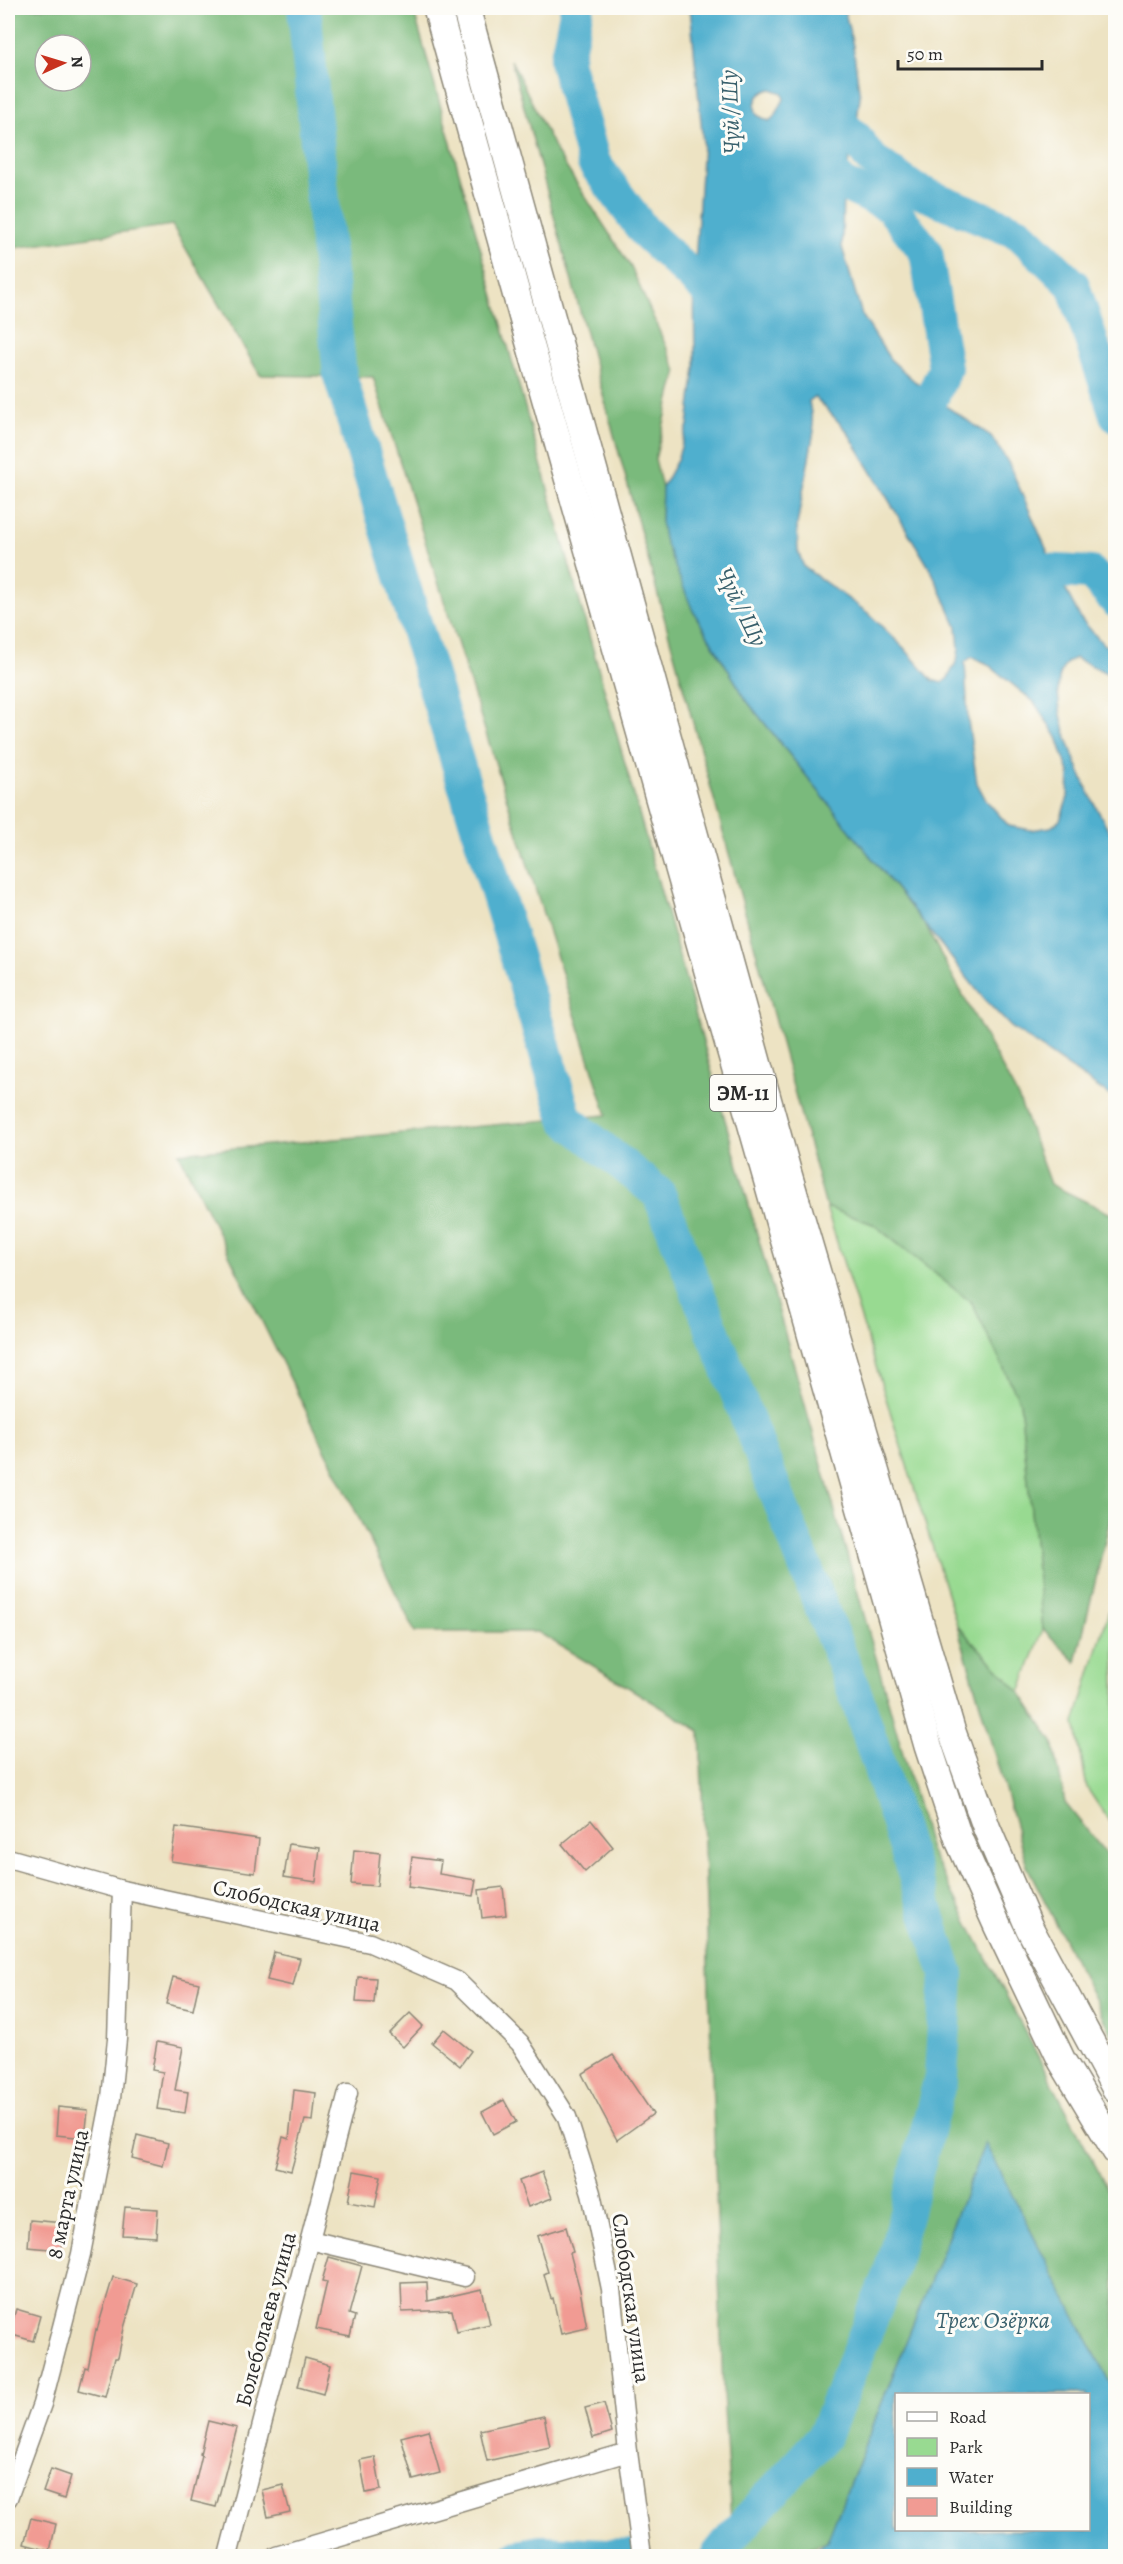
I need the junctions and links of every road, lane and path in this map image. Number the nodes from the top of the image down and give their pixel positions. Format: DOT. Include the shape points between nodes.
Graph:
graph roads {
  1 [pos="437,8"];
  2 [pos="466,8"];
  3 [pos="8,1858"];
  4 [pos="122,1890"];
  5 [pos="1116,2089"];
  6 [pos="348,2093"];
  7 [pos="1116,2151"];
  8 [pos="310,2240"];
  9 [pos="465,2277"];
  10 [pos="628,2452"];
  11 [pos="8,2498"];
  12 [pos="228,2556"];
  13 [pos="276,2556"];
  14 [pos="642,2556"];
  1 -- 7 [label="highway, ЭМ-11" via="928,1746 959,1840 998,1927 1062,2061"];
  2 -- 5 [label="highway, ЭМ-11" via="788,1174 951,1729 987,1829 1029,1927"];
  3 -- 4 [label="street, Слободская улица"];
  4 -- 10 [label="street, Слободская улица" via="370,1943 456,1981 520,2043 567,2117 591,2193 611,2289"];
  4 -- 11 [label="street, 8 марта улица" via="117,2039 109,2109 81,2254 42,2404"];
  6 -- 8 [label="street, Болеболаева улица"];
  8 -- 9 [label="street"];
  8 -- 12 [label="street, Болеболаева улица"];
  10 -- 13 [label="street"];
  10 -- 14 [label="street, Слободская улица"];
}
